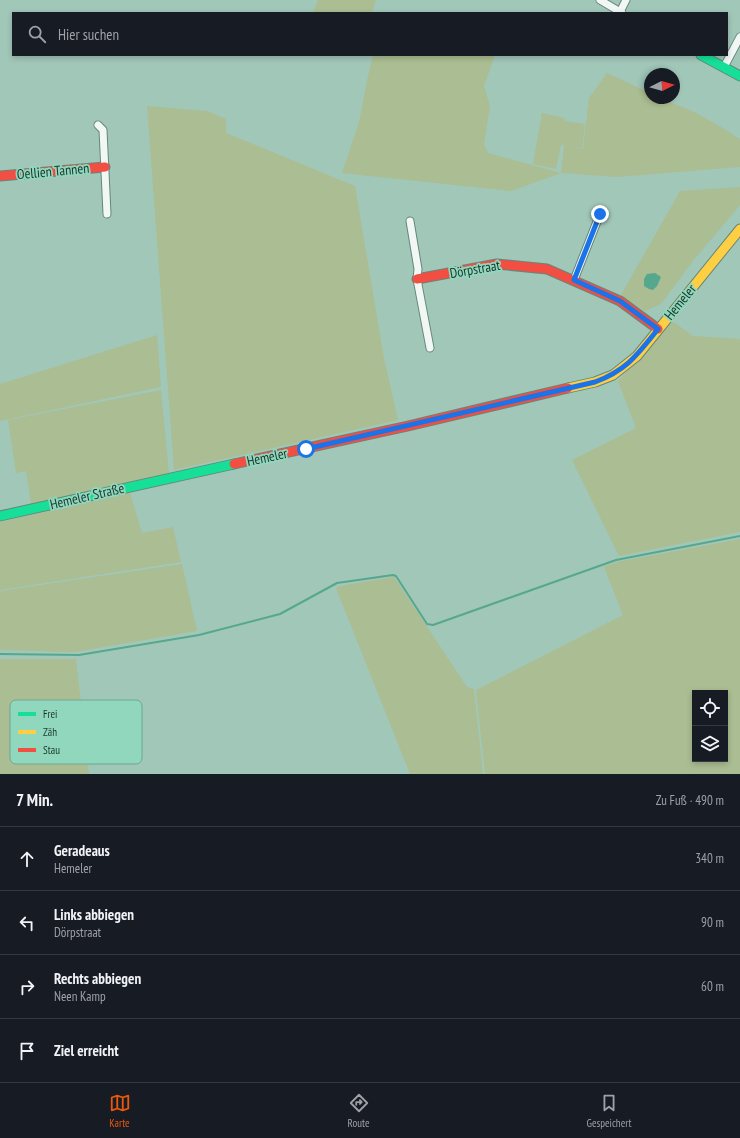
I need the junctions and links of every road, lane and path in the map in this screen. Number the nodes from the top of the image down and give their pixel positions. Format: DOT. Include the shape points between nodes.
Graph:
graph roads {
  1 [pos="600,0"];
  2 [pos="626,0"];
  3 [pos="619,12"];
  4 [pos="621,12"];
  5 [pos="740,37"];
  6 [pos="703,56"];
  7 [pos="724,67"];
  8 [pos="740,76"];
  9 [pos="98,125"];
  10 [pos="105,167"];
  11 [pos="0,176"];
  12 [pos="107,214"];
  13 [pos="600,214"];
  14 [pos="410,221"];
  15 [pos="740,229"];
  16 [pos="417,279"];
  17 [pos="574,280"];
  18 [pos="658,329"];
  19 [pos="430,348"];
  20 [pos="174,476"];
  21 [pos="0,516"];
  1 -- 3 [label="street"];
  2 -- 4 [label="street"];
  5 -- 7 [label="street"];
  6 -- 7 [label="street"];
  7 -- 8 [label="street"];
  9 -- 10 [label="street, Oellien Tannen" via="103,130"];
  10 -- 11 [label="street, Oellien Tannen"];
  10 -- 12 [label="street, Oellien Tannen"];
  13 -- 17 [label="street"];
  14 -- 16 [label="street" via="418,269"];
  15 -- 18 [label="street, Hemeler"];
  16 -- 17 [label="street, Dörpstraat" via="506,264 547,269"];
  16 -- 19 [label="street"];
  17 -- 18 [label="street, Dörpstraat" via="620,301"];
  18 -- 20 [label="street, Hemeler" via="624,368 595,382 393,430"];
  20 -- 21 [label="street, Hemeler Straße"];
}
